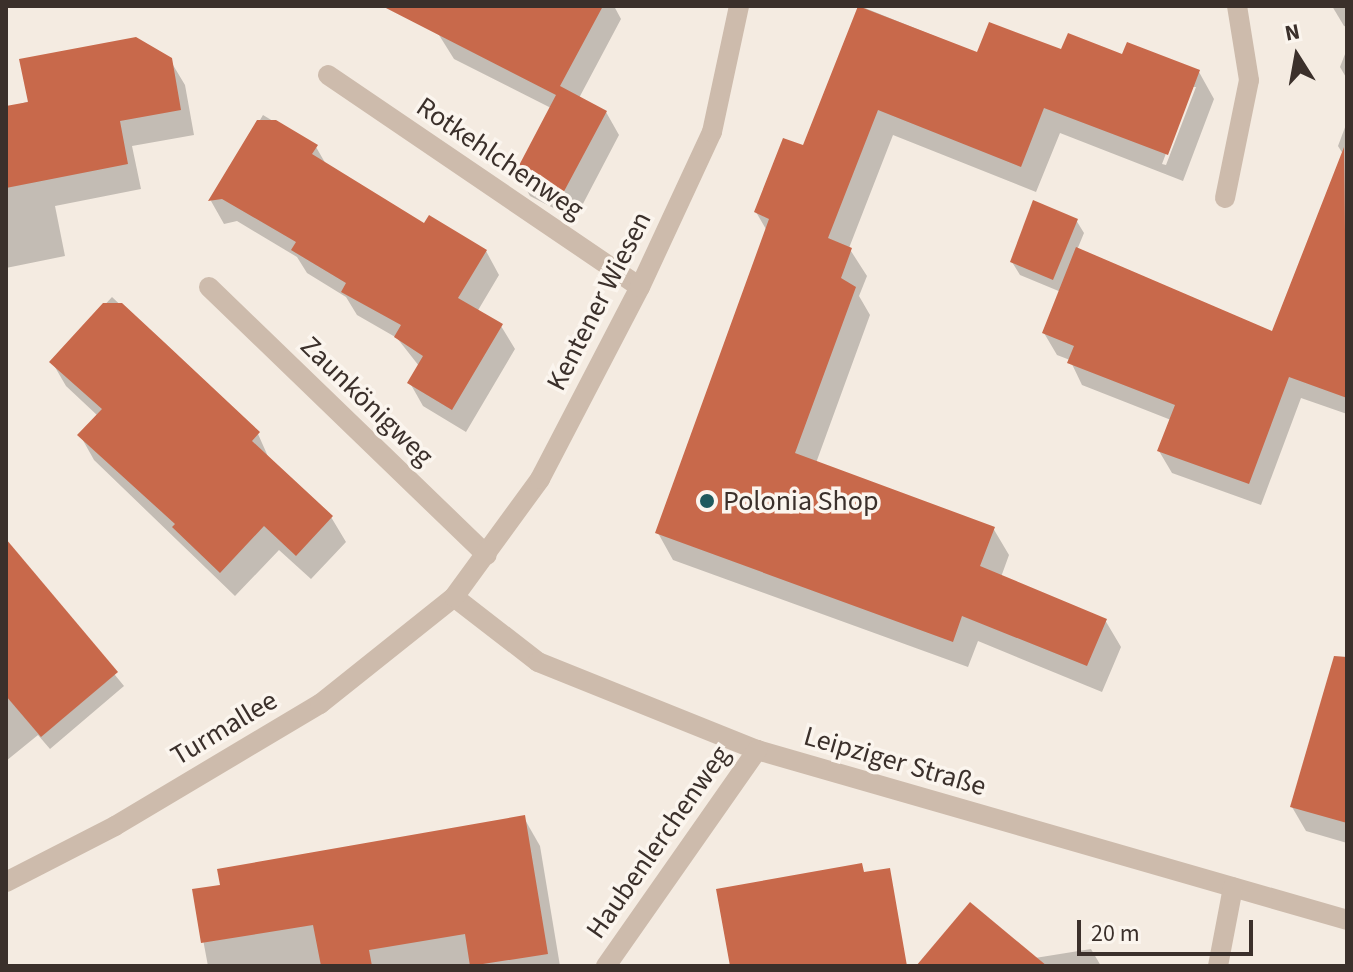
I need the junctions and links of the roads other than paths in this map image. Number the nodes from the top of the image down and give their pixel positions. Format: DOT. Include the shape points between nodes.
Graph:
graph roads {
  1 [pos="739,6"];
  2 [pos="1237,6"];
  3 [pos="328,75"];
  4 [pos="1225,198"];
  5 [pos="209,287"];
  6 [pos="640,287"];
  7 [pos="487,555"];
  8 [pos="454,597"];
  9 [pos="757,750"];
  10 [pos="6,882"];
  11 [pos="1233,887"];
  12 [pos="1347,920"];
  13 [pos="606,966"];
  14 [pos="1218,966"];
  1 -- 6 [label="street, Kentener Wiesen" via="712,132"];
  2 -- 4 [label="street" via="1249,80"];
  3 -- 6 [label="street, Rotkehlchenweg"];
  5 -- 7 [label="street, Zaunkönigweg"];
  6 -- 7 [label="street, Kentener Wiesen" via="540,479"];
  7 -- 8 [label="street, Kentener Wiesen"];
  8 -- 9 [label="street, Leipziger Straße" via="538,662"];
  8 -- 10 [label="street, Turmallee" via="320,704 115,826"];
  9 -- 11 [label="street, Leipziger Straße"];
  9 -- 13 [label="street, Haubenlerchenweg"];
  11 -- 12 [label="street, Leipziger Straße"];
  11 -- 14 [label="street"];
}
